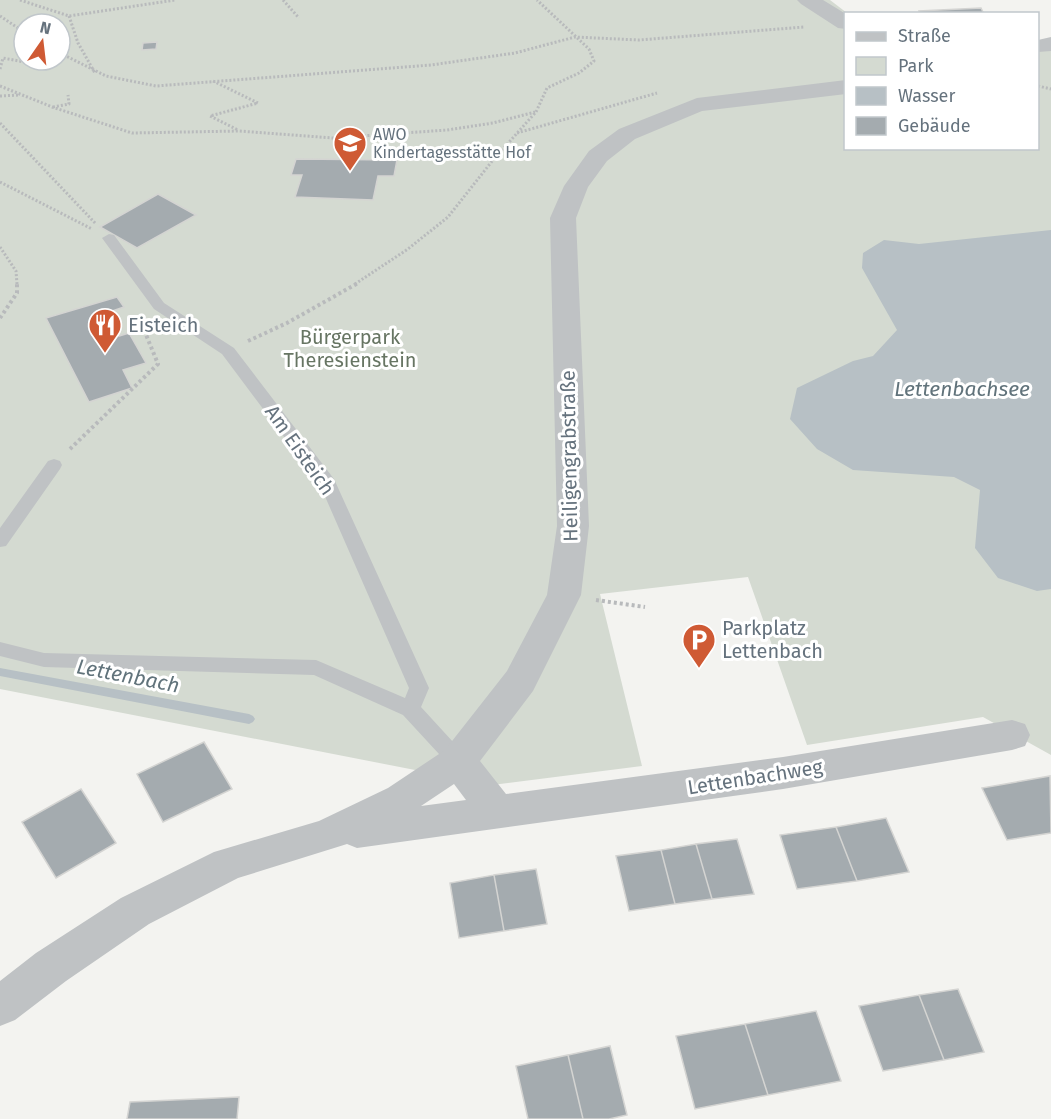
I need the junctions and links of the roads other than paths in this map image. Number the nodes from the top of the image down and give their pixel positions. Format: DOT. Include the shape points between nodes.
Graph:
graph roads {
  1 [pos="792,0"];
  2 [pos="811,3"];
  3 [pos="844,22"];
  4 [pos="844,87"];
  5 [pos="109,238"];
  6 [pos="54,465"];
  7 [pos="0,541"];
  8 [pos="0,649"];
  9 [pos="410,709"];
  10 [pos="1012,735"];
  11 [pos="458,761"];
  12 [pos="497,811"];
  13 [pos="328,835"];
  14 [pos="0,1006"];
  1 -- 2 [label="street"];
  2 -- 3 [label="street"];
  4 -- 11 [label="street, Heiligengrabstraße" via="697,105 627,134 598,156 576,186 563,218 573,526 564,595 520,681"];
  5 -- 9 [label="lane, Am Eisteich" via="159,306 228,351 328,483 419,688"];
  6 -- 7 [label="lane"];
  8 -- 9 [label="lane" via="44,660 316,668"];
  9 -- 11 [label="lane"];
  10 -- 12 [label="street, Lettenbachweg" via="783,773"];
  11 -- 12 [label="street"];
  11 -- 13 [label="street, Heiligengrabstraße" via="401,799"];
  12 -- 13 [label="street, Lettenbachweg"];
  13 -- 14 [label="street, Heiligengrabstraße" via="228,864 135,911"];
}
